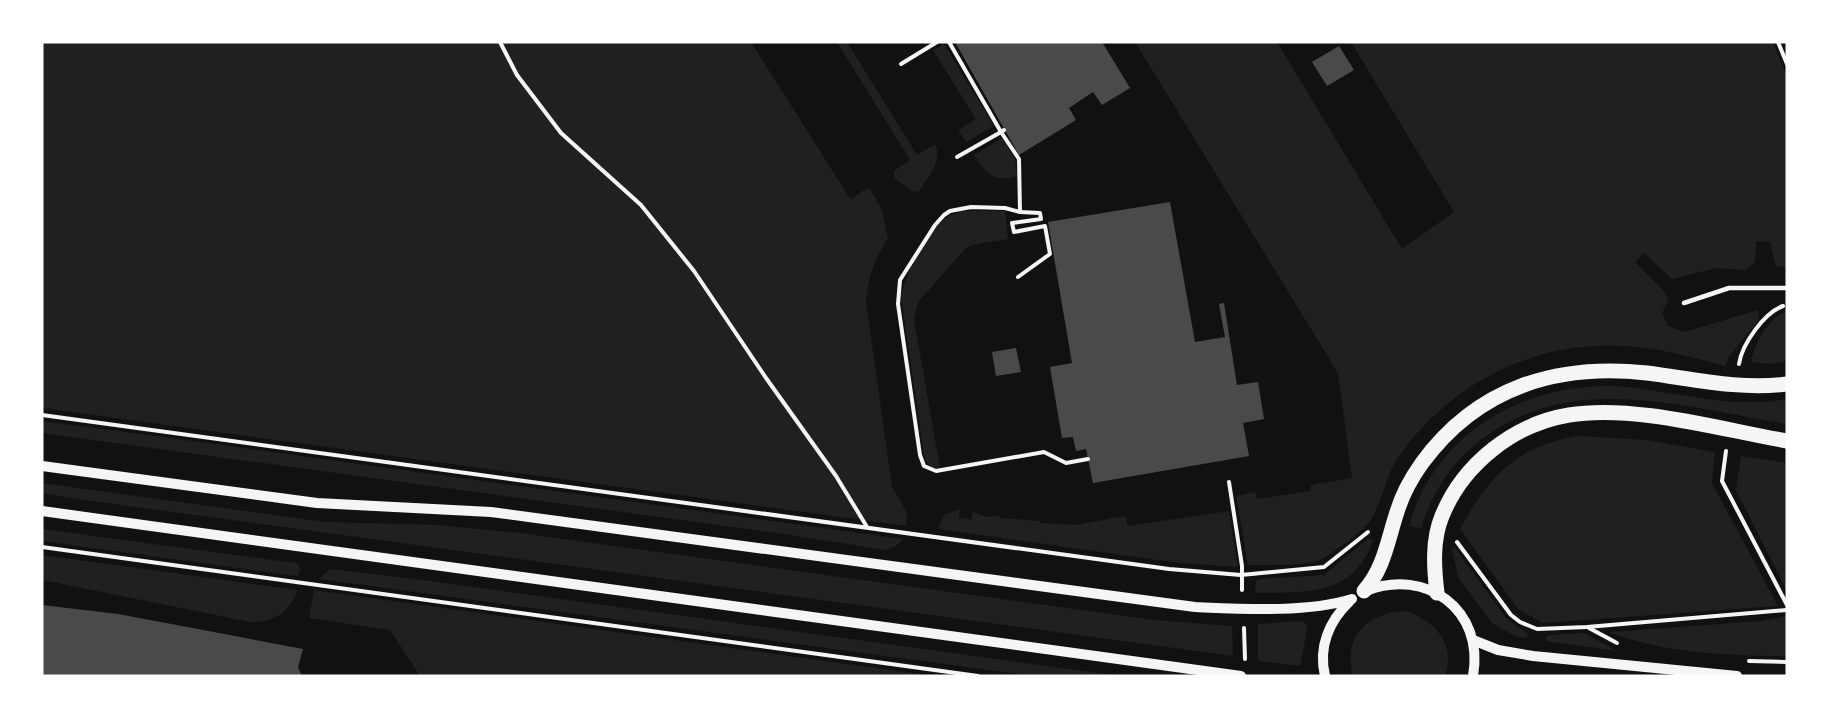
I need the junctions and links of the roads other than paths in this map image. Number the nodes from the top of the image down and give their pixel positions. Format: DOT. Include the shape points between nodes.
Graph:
graph roads {
  1 [pos="1787,288"];
  2 [pos="1684,303"];
  3 [pos="1786,384"];
  4 [pos="1784,441"];
  5 [pos="42,466"];
  6 [pos="42,511"];
  7 [pos="1437,593"];
  8 [pos="1358,595"];
  9 [pos="1473,640"];
  10 [pos="1241,676"];
  11 [pos="1325,676"];
  12 [pos="1473,676"];
  13 [pos="1737,676"];
  1 -- 2 [label="lane" via="1730,288"];
  3 -- 8 [label="main road" via="1731,386 1610,370 1566,374 1516,386 1473,411 1421,465 1397,510 1385,555"];
  4 -- 7 [label="main road" via="1645,416 1569,415 1523,431 1476,462 1441,517 1434,564"];
  5 -- 8 [label="street" via="317,503 491,512 1195,607 1340,603"];
  6 -- 10 [label="street"];
  7 -- 8 [label="street" via="1408,583 1393,583"];
  7 -- 9 [label="street" via="1456,608"];
  8 -- 11 [label="street" via="1336,616 1326,638"];
  9 -- 12 [label="street"];
  9 -- 13 [label="street" via="1498,650 1533,656"];
}
